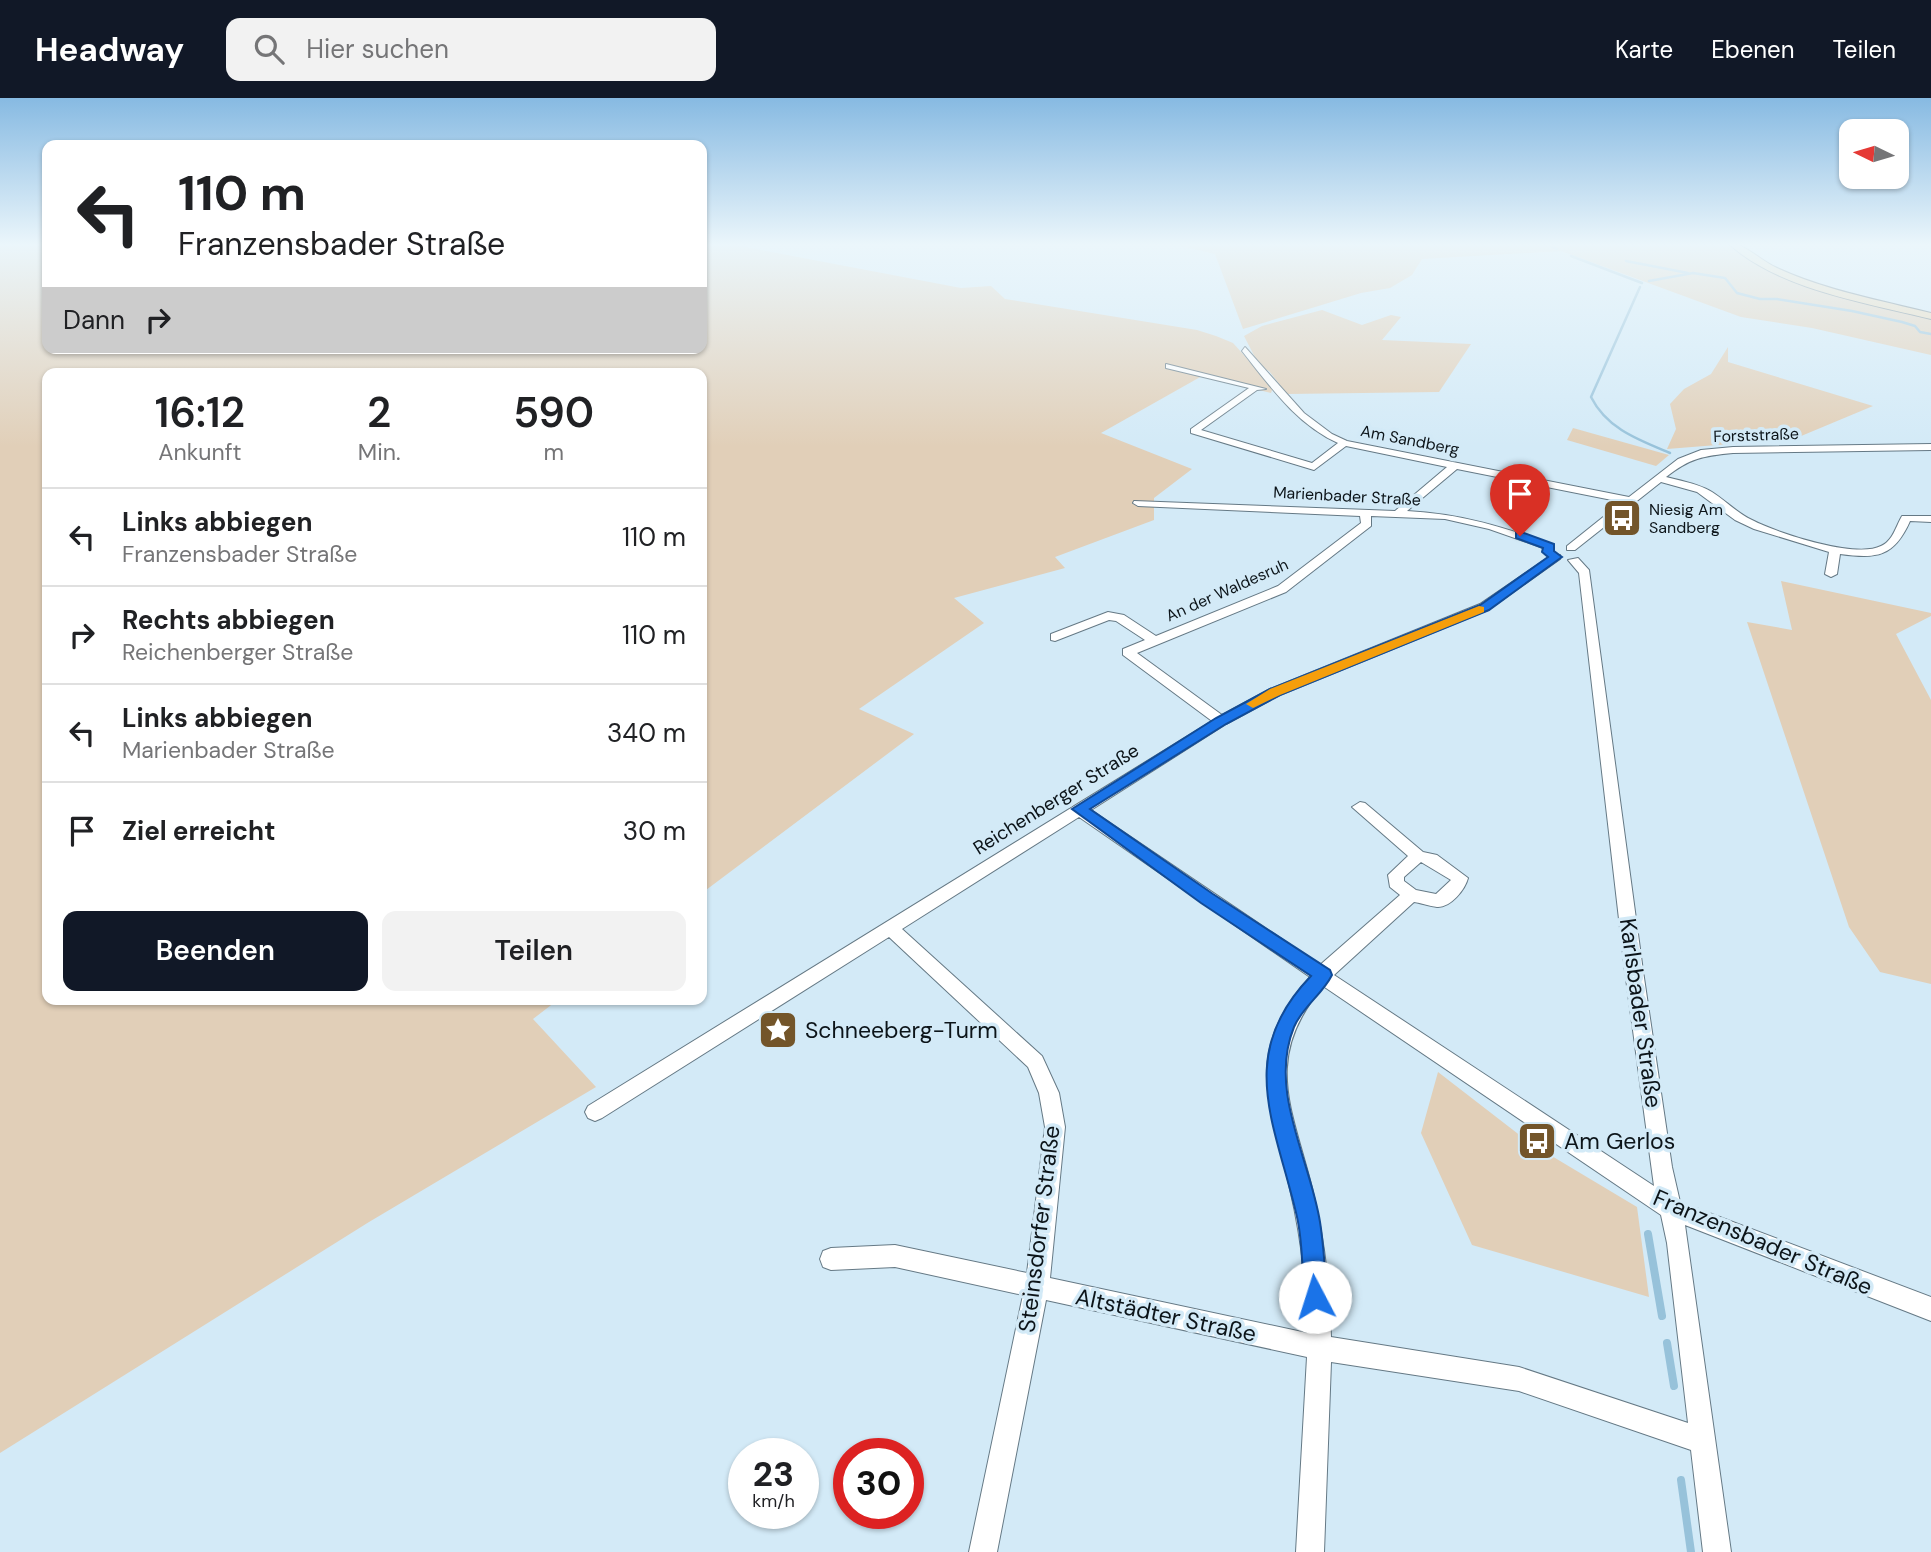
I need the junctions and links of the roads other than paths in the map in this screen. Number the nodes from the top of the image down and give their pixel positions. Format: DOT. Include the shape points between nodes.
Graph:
graph roads {
  1 [pos="1913,311"];
  2 [pos="1931,316"];
  3 [pos="1245,349"];
  4 [pos="1169,366"];
  5 [pos="1255,388"];
  6 [pos="1281,394"];
  7 [pos="1344,443"];
  8 [pos="1931,447"];
  9 [pos="1455,466"];
  10 [pos="1660,479"];
  11 [pos="1632,501"];
  12 [pos="1138,503"];
  13 [pos="1365,513"];
  14 [pos="1397,514"];
  15 [pos="1931,519"];
  16 [pos="1835,549"];
  17 [pos="1553,552"];
  18 [pos="1573,554"];
  19 [pos="1831,574"];
  20 [pos="1055,637"];
  21 [pos="1155,641"];
  22 [pos="1221,721"];
  23 [pos="1360,807"];
  24 [pos="1079,809"];
  25 [pos="1418,856"];
  26 [pos="1411,895"];
  27 [pos="889,928"];
  28 [pos="1323,975"];
  29 [pos="595,1112"];
  30 [pos="1669,1208"];
  31 [pos="831,1259"];
  32 [pos="1037,1287"];
  33 [pos="1931,1309"];
  34 [pos="1320,1349"];
  35 [pos="1702,1441"];
  36 [pos="984,1552"];
  37 [pos="1310,1552"];
  38 [pos="1717,1552"];
  1 -- 2 [label="main road"];
  3 -- 6 [label="street, Am Sandberg"];
  4 -- 5 [label="street"];
  5 -- 6 [label="street"];
  5 -- 7 [label="street" via="1194,430 1314,467"];
  6 -- 7 [label="street, Am Sandberg" via="1313,427"];
  7 -- 9 [label="street, Am Sandberg"];
  8 -- 10 [label="street, Forststraße" via="1712,452 1686,458"];
  9 -- 11 [label="street, Am Sandberg"];
  9 -- 14 [label="street"];
  10 -- 11 [label="street, Forststraße"];
  10 -- 16 [label="street" via="1711,495 1762,529"];
  11 -- 18 [label="street, Forststraße"];
  12 -- 13 [label="street, Marienbader Straße"];
  13 -- 14 [label="street, Marienbader Straße"];
  13 -- 21 [label="street, An der Waldesruh" via="1367,524 1282,589"];
  14 -- 17 [label="street, Marienbader Straße" via="1461,518"];
  15 -- 16 [label="street" via="1906,518 1886,548 1862,552"];
  16 -- 19 [label="street"];
  17 -- 18 [label="street, Marienbader Straße"];
  17 -- 22 [label="street, Reichenberger Straße" via="1484,607 1275,692"];
  18 -- 30 [label="street, Karlsbader Straße" via="1585,572 1634,971"];
  20 -- 21 [label="street, An der Waldesruh" via="1108,616 1120,618"];
  21 -- 22 [label="street, An der Waldesruh" via="1128,652"];
  22 -- 24 [label="street, Reichenberger Straße"];
  23 -- 25 [label="street"];
  24 -- 27 [label="street, Reichenberger Straße"];
  24 -- 28 [label="street, Franzensbader Straße"];
  25 -- 26 [label="street" via="1396,875 1396,883"];
  25 -- 26 [label="street" via="1460,878 1458,887 1439,901"];
  26 -- 28 [label="street"];
  27 -- 29 [label="street, Reichenberger Straße"];
  27 -- 32 [label="street, Steinsdorfer Straße" via="1035,1062 1049,1093 1055,1127"];
  28 -- 30 [label="street, Franzensbader Straße"];
  28 -- 34 [label="street" via="1298,1002 1284,1029 1275,1067 1277,1096 1309,1221"];
  30 -- 33 [label="street, Franzensbader Straße"];
  30 -- 35 [label="street, Karlsbader Straße" via="1678,1243"];
  31 -- 32 [label="street, Altstädter Straße" via="895,1256"];
  32 -- 34 [label="street, Altstädter Straße"];
  32 -- 36 [label="street, Steinsdorfer Straße"];
  34 -- 35 [label="street, Altstädter Straße" via="1519,1379"];
  34 -- 37 [label="street"];
  35 -- 38 [label="street, Karlsbader Straße"];
}
